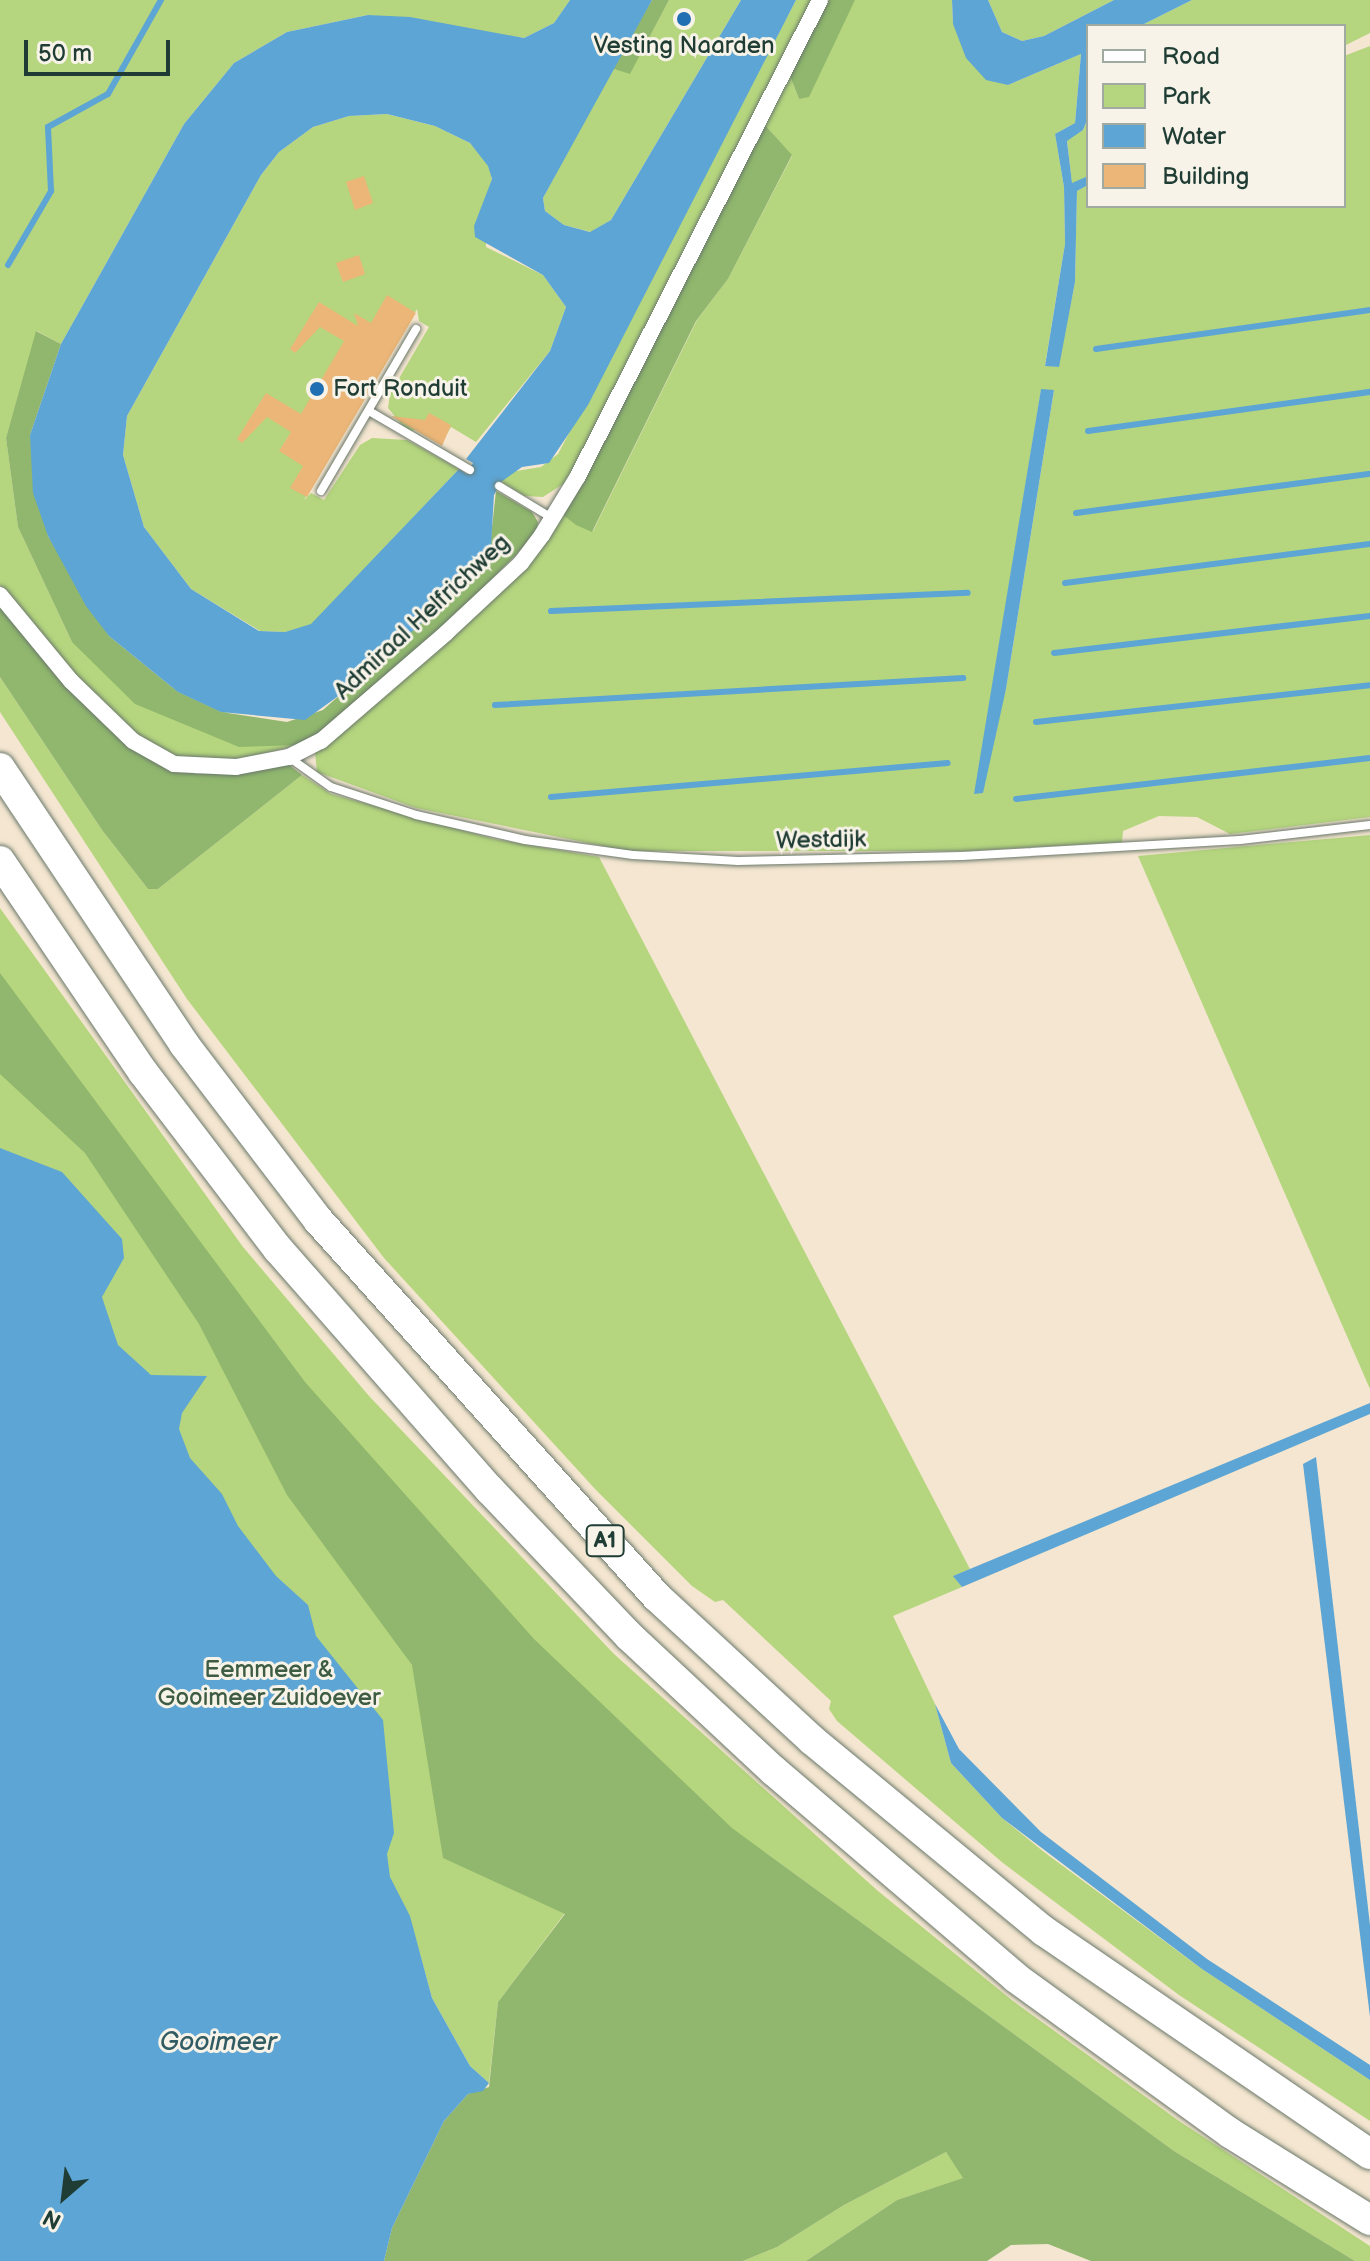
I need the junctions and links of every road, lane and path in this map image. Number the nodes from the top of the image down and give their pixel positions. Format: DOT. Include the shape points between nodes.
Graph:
graph roads {
  1 [pos="820,0"];
  2 [pos="416,329"];
  3 [pos="369,411"];
  4 [pos="470,470"];
  5 [pos="499,486"];
  6 [pos="321,491"];
  7 [pos="552,518"];
  8 [pos="0,595"];
  9 [pos="289,757"];
  10 [pos="0,768"];
  11 [pos="1370,825"];
  12 [pos="0,861"];
  13 [pos="1370,2154"];
  14 [pos="1370,2220"];
  1 -- 7 [label="street, Admiraal Helfrichweg"];
  2 -- 3 [label="lane"];
  3 -- 4 [label="lane"];
  3 -- 6 [label="lane"];
  5 -- 7 [label="lane"];
  7 -- 9 [label="street, Admiraal Helfrichweg" via="521,563 446,633 321,741"];
  8 -- 9 [label="street, Admiraal Helfrichweg" via="71,681 146,748 174,764 201,768"];
  9 -- 11 [label="lane, Westdijk" via="331,787 416,815 525,840 633,855 738,861 962,856 1240,840"];
  10 -- 13 [label="highway, A1" via="184,1044 318,1220 657,1597 812,1740 1044,1931"];
  12 -- 14 [label="highway, A1" via="143,1072 278,1249 490,1490 629,1636 774,1771 1016,1978 1230,2133"];
}
